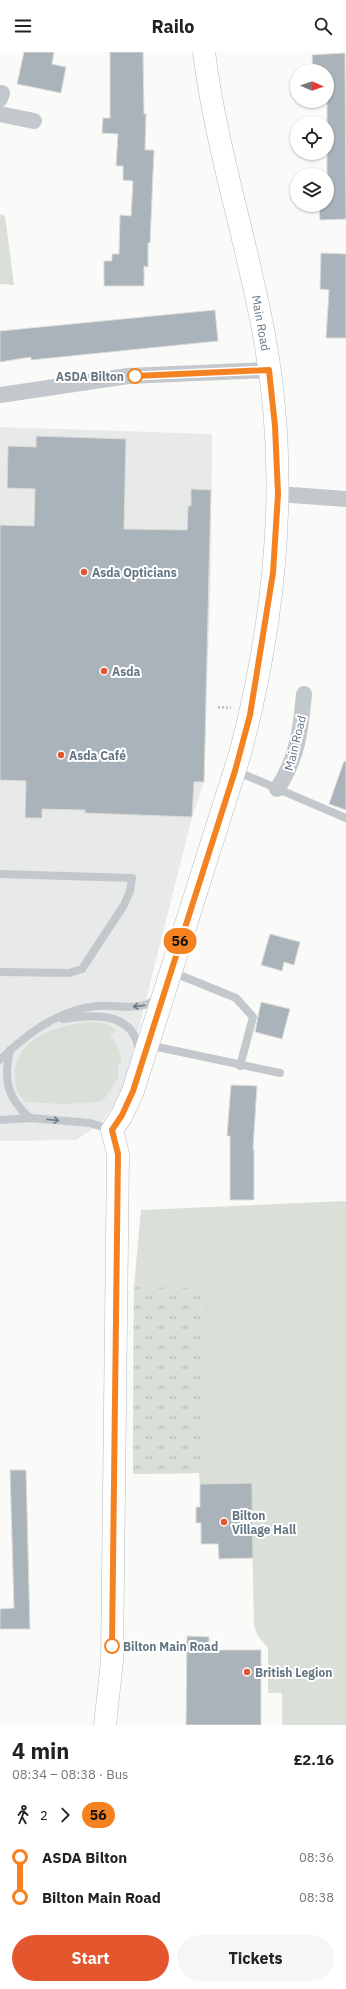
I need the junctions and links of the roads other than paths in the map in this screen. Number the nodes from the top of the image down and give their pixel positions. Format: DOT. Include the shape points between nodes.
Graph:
graph roads {
  1 [pos="204,52"];
  2 [pos="0,114"];
  3 [pos="34,121"];
  4 [pos="269,370"];
  5 [pos="0,395"];
  6 [pos="278,494"];
  7 [pos="346,499"];
  8 [pos="304,694"];
  9 [pos="235,771"];
  10 [pos="278,789"];
  11 [pos="346,818"];
  12 [pos="0,874"];
  13 [pos="0,972"];
  14 [pos="169,977"];
  15 [pos="51,1021"];
  16 [pos="147,1045"];
  17 [pos="10,1050"];
  18 [pos="0,1059"];
  19 [pos="240,1066"];
  20 [pos="280,1073"];
  21 [pos="138,1075"];
  22 [pos="30,1118"];
  23 [pos="0,1120"];
  24 [pos="112,1130"];
  25 [pos="105,1725"];
  1 -- 4 [label="main road, Main Road" via="257,300"];
  2 -- 3 [label="street"];
  4 -- 5 [label="street" via="128,376"];
  4 -- 6 [label="main road, Main Road"];
  6 -- 7 [label="street"];
  6 -- 9 [label="main road, Main Road" via="271,598 250,715"];
  8 -- 10 [label="street, Main Road" via="302,726 289,772"];
  9 -- 10 [label="lane"];
  9 -- 14 [label="main road, Main Road"];
  10 -- 11 [label="lane"];
  12 -- 13 [label="lane" via="132,878 130,892 124,905 82,969 68,973"];
  14 -- 15 [label="lane, one-way" via="156,999 143,1006 91,1007 76,1010"];
  14 -- 16 [label="main road, Main Road"];
  14 -- 19 [label="lane" via="236,998 253,1016"];
  15 -- 17 [label="lane"];
  15 -- 21 [label="lane" via="89,1016 118,1020 130,1030 138,1045"];
  16 -- 19 [label="lane"];
  16 -- 21 [label="main road, Main Road"];
  17 -- 18 [label="lane"];
  17 -- 22 [label="lane" via="6,1072 8,1086 21,1110"];
  19 -- 20 [label="lane"];
  21 -- 24 [label="main road, Main Road" via="128,1104"];
  22 -- 23 [label="lane"];
  22 -- 24 [label="lane, one-way" via="90,1123"];
  24 -- 25 [label="main road" via="118,1154 115,1490 112,1661"];
}
